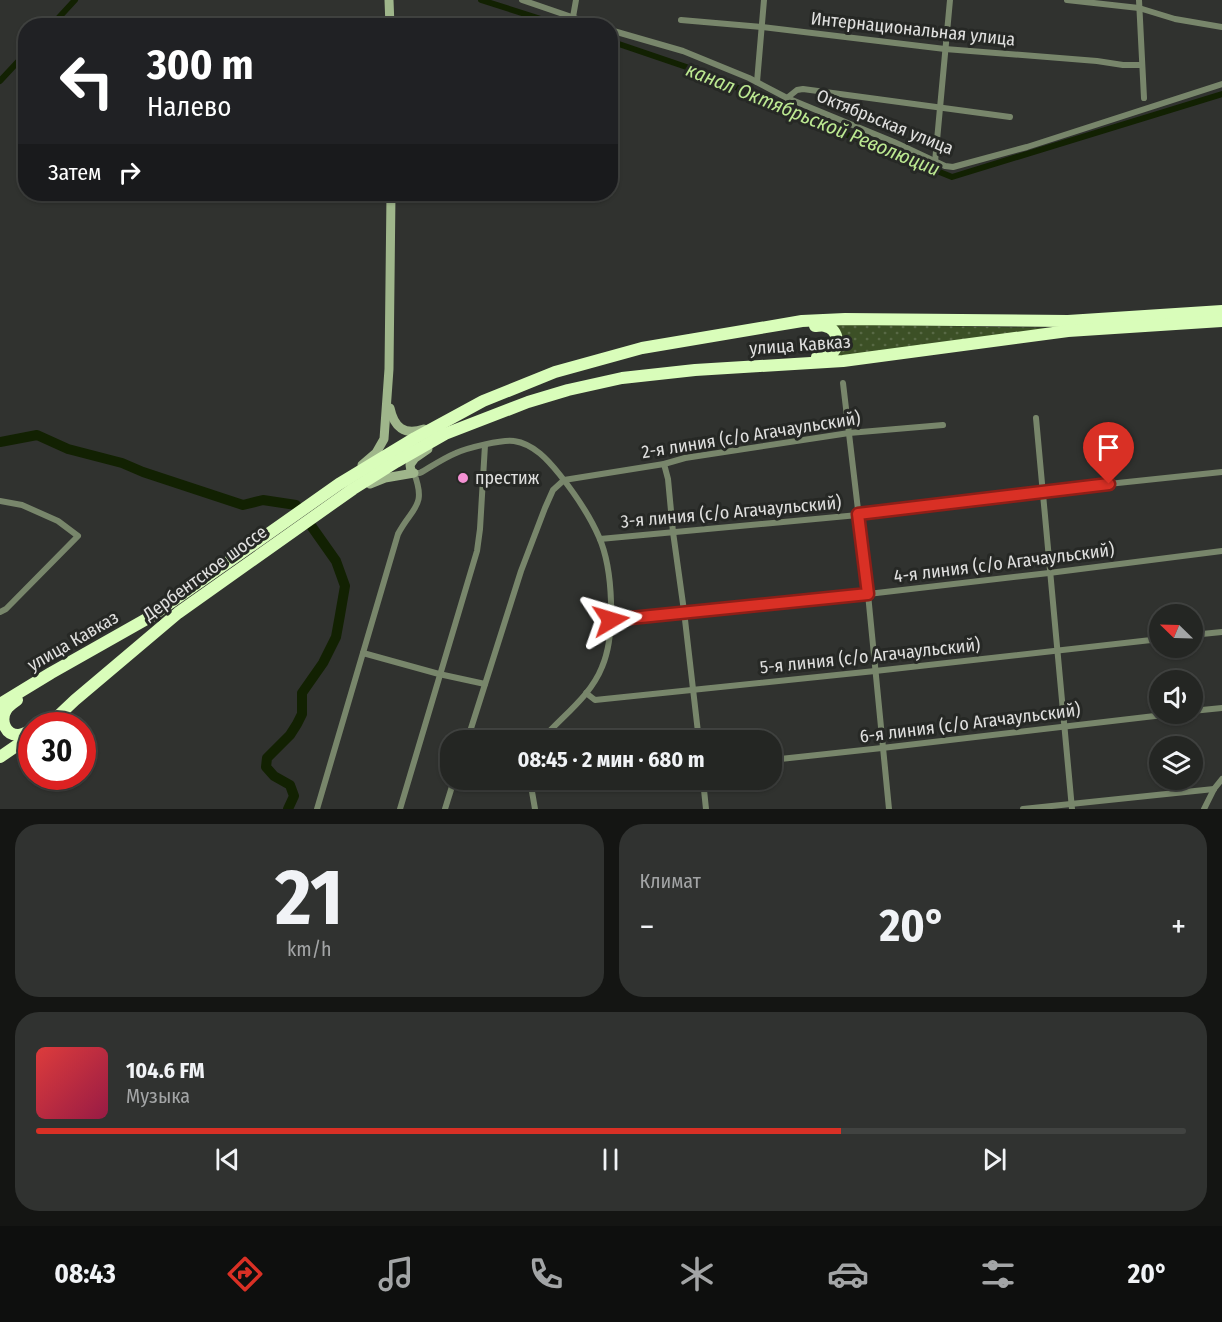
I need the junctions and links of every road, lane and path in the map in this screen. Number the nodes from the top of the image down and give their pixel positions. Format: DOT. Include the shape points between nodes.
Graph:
graph roads {
  1 [pos="389,0"];
  2 [pos="522,0"];
  3 [pos="576,0"];
  4 [pos="765,0"];
  5 [pos="950,0"];
  6 [pos="1067,0"];
  7 [pos="1139,0"];
  8 [pos="1139,8"];
  9 [pos="573,17"];
  10 [pos="390,18"];
  11 [pos="681,20"];
  12 [pos="762,27"];
  13 [pos="1222,27"];
  14 [pos="618,32"];
  15 [pos="945,49"];
  16 [pos="1142,65"];
  17 [pos="757,82"];
  18 [pos="1222,84"];
  19 [pos="787,98"];
  20 [pos="1144,98"];
  21 [pos="939,109"];
  22 [pos="1010,117"];
  23 [pos="935,162"];
  24 [pos="391,201"];
  25 [pos="1222,311"];
  26 [pos="1222,321"];
  27 [pos="749,329"];
  28 [pos="748,368"];
  29 [pos="843,383"];
  30 [pos="387,397"];
  31 [pos="1036,418"];
  32 [pos="943,424"];
  33 [pos="443,429"];
  34 [pos="849,433"];
  35 [pos="485,445"];
  36 [pos="396,462"];
  37 [pos="664,464"];
  38 [pos="1222,472"];
  39 [pos="414,473"];
  40 [pos="564,480"];
  41 [pos="339,484"];
  42 [pos="1042,491"];
  43 [pos="0,501"];
  44 [pos="331,505"];
  45 [pos="858,514"];
  46 [pos="673,532"];
  47 [pos="600,539"];
  48 [pos="1222,551"];
  49 [pos="1049,573"];
  50 [pos="868,594"];
  51 [pos="684,611"];
  52 [pos="0,612"];
  53 [pos="611,620"];
  54 [pos="1222,632"];
  55 [pos="1203,634"];
  56 [pos="1149,640"];
  57 [pos="1056,650"];
  58 [pos="363,653"];
  59 [pos="875,671"];
  60 [pos="51,673"];
  61 [pos="439,674"];
  62 [pos="485,684"];
  63 [pos="692,689"];
  64 [pos="586,693"];
  65 [pos="75,700"];
  66 [pos="0,704"];
  67 [pos="1222,708"];
  68 [pos="1203,710"];
  69 [pos="57,712"];
  70 [pos="62,712"];
  71 [pos="1149,717"];
  72 [pos="1064,728"];
  73 [pos="470,730"];
  74 [pos="551,730"];
  75 [pos="698,730"];
  76 [pos="18,734"];
  77 [pos="18,745"];
  78 [pos="882,748"];
  79 [pos="0,757"];
  80 [pos="782,758"];
  81 [pos="1222,779"];
  82 [pos="1214,789"];
  83 [pos="451,790"];
  84 [pos="531,790"];
  85 [pos="704,790"];
  86 [pos="1072,806"];
  87 [pos="317,809"];
  88 [pos="400,809"];
  89 [pos="445,809"];
  90 [pos="535,809"];
  91 [pos="706,809"];
  92 [pos="889,809"];
  93 [pos="1023,809"];
  94 [pos="1204,809"];
  1 -- 10 [label="main road"];
  2 -- 9 [label="street"];
  3 -- 9 [label="street"];
  4 -- 12 [label="street"];
  5 -- 15 [label="street"];
  6 -- 8 [label="street"];
  7 -- 8 [label="street"];
  8 -- 13 [label="street"];
  8 -- 16 [label="street"];
  11 -- 12 [label="street, Интернациональная улица"];
  12 -- 15 [label="street, Интернациональная улица"];
  12 -- 17 [label="street"];
  14 -- 17 [label="street, Октябрьская улица" via="683,51"];
  15 -- 16 [label="street, Интернациональная улица"];
  15 -- 21 [label="street"];
  16 -- 20 [label="street"];
  17 -- 19 [label="street, Октябрьская улица"];
  18 -- 23 [label="street, Октябрьская улица" via="1027,147 953,167"];
  19 -- 21 [label="street" via="803,89"];
  19 -- 23 [label="street, Октябрьская улица"];
  21 -- 22 [label="street"];
  21 -- 23 [label="street"];
  24 -- 30 [label="main road"];
  25 -- 27 [label="highway" via="1068,321 845,319"];
  26 -- 28 [label="highway, улица Кавказ" via="1068,331 843,361"];
  27 -- 28 [label="highway" via="825,326 838,340 827,356"];
  27 -- 33 [label="highway" via="642,348 555,372 483,401"];
  28 -- 33 [label="highway, улица Кавказ" via="622,378 568,390"];
  29 -- 34 [label="street"];
  30 -- 33 [label="main road" via="393,421 401,429"];
  30 -- 41 [label="main road" via="384,439 376,453"];
  31 -- 42 [label="street"];
  32 -- 34 [label="street, 2-я линия (с/о Агачаульский)"];
  33 -- 36 [label="highway, улица Кавказ"];
  33 -- 39 [label="main road" via="431,447 410,465"];
  33 -- 41 [label="highway, улица Кавказ" via="415,438"];
  34 -- 37 [label="street, 2-я линия (с/о Агачаульский)"];
  34 -- 45 [label="street"];
  35 -- 39 [label="street" via="456,453"];
  35 -- 40 [label="street" via="511,440 525,443 538,451"];
  35 -- 61 [label="street" via="477,551"];
  36 -- 44 [label="highway, Дербентское шоссе"];
  37 -- 40 [label="street, 2-я линия (с/о Агачаульский)"];
  37 -- 46 [label="street"];
  38 -- 42 [label="street, 3-я линия (с/о Агачаульский)"];
  39 -- 44 [label="main road" via="377,480"];
  39 -- 58 [label="street" via="419,487 417,505 398,534"];
  40 -- 47 [label="street" via="589,515"];
  40 -- 62 [label="street" via="553,490 545,508"];
  41 -- 60 [label="highway, улица Кавказ" via="150,617"];
  42 -- 45 [label="street, 3-я линия (с/о Агачаульский)"];
  42 -- 49 [label="street"];
  43 -- 52 [label="street" via="22,505 58,521 78,536"];
  44 -- 65 [label="highway, Дербентское шоссе" via="178,613"];
  45 -- 46 [label="street, 3-я линия (с/о Агачаульский)"];
  45 -- 50 [label="street"];
  46 -- 47 [label="street, 3-я линия (с/о Агачаульский)"];
  46 -- 51 [label="street"];
  47 -- 53 [label="street" via="608,566"];
  48 -- 49 [label="street, 4-я линия (с/о Агачаульский)"];
  49 -- 50 [label="street, 4-я линия (с/о Агачаульский)"];
  49 -- 57 [label="street"];
  50 -- 51 [label="street, 4-я линия (с/о Агачаульский)"];
  50 -- 59 [label="street"];
  51 -- 53 [label="street, 4-я линия (с/о Агачаульский)"];
  51 -- 63 [label="street"];
  53 -- 64 [label="street" via="603,665"];
  54 -- 55 [label="street"];
  56 -- 57 [label="street, 5-я линия (с/о Агачаульский)"];
  57 -- 59 [label="street, 5-я линия (с/о Агачаульский)"];
  57 -- 72 [label="street"];
  58 -- 61 [label="street"];
  58 -- 87 [label="street"];
  59 -- 63 [label="street, 5-я линия (с/о Агачаульский)"];
  59 -- 78 [label="street"];
  60 -- 66 [label="highway, улица Кавказ"];
  60 -- 76 [label="highway" via="6,709 4,726"];
  61 -- 62 [label="street"];
  61 -- 88 [label="street"];
  62 -- 73 [label="street"];
  63 -- 64 [label="street, 5-я линия (с/о Агачаульский)" via="595,700"];
  63 -- 75 [label="street"];
  64 -- 74 [label="street"];
  65 -- 69 [label="highway"];
  65 -- 70 [label="highway, Дербентское шоссе"];
  67 -- 68 [label="street"];
  71 -- 72 [label="street, 6-я линия (с/о Агачаульский)"];
  72 -- 78 [label="street, 6-я линия (с/о Агачаульский)"];
  72 -- 86 [label="street"];
  77 -- 79 [label="highway"];
  78 -- 80 [label="street, 6-я линия (с/о Агачаульский)"];
  78 -- 92 [label="street"];
  81 -- 82 [label="street"];
  82 -- 86 [label="street"];
  82 -- 94 [label="street"];
  83 -- 89 [label="street"];
  84 -- 90 [label="street"];
  85 -- 91 [label="street"];
  86 -- 93 [label="street"];
}
